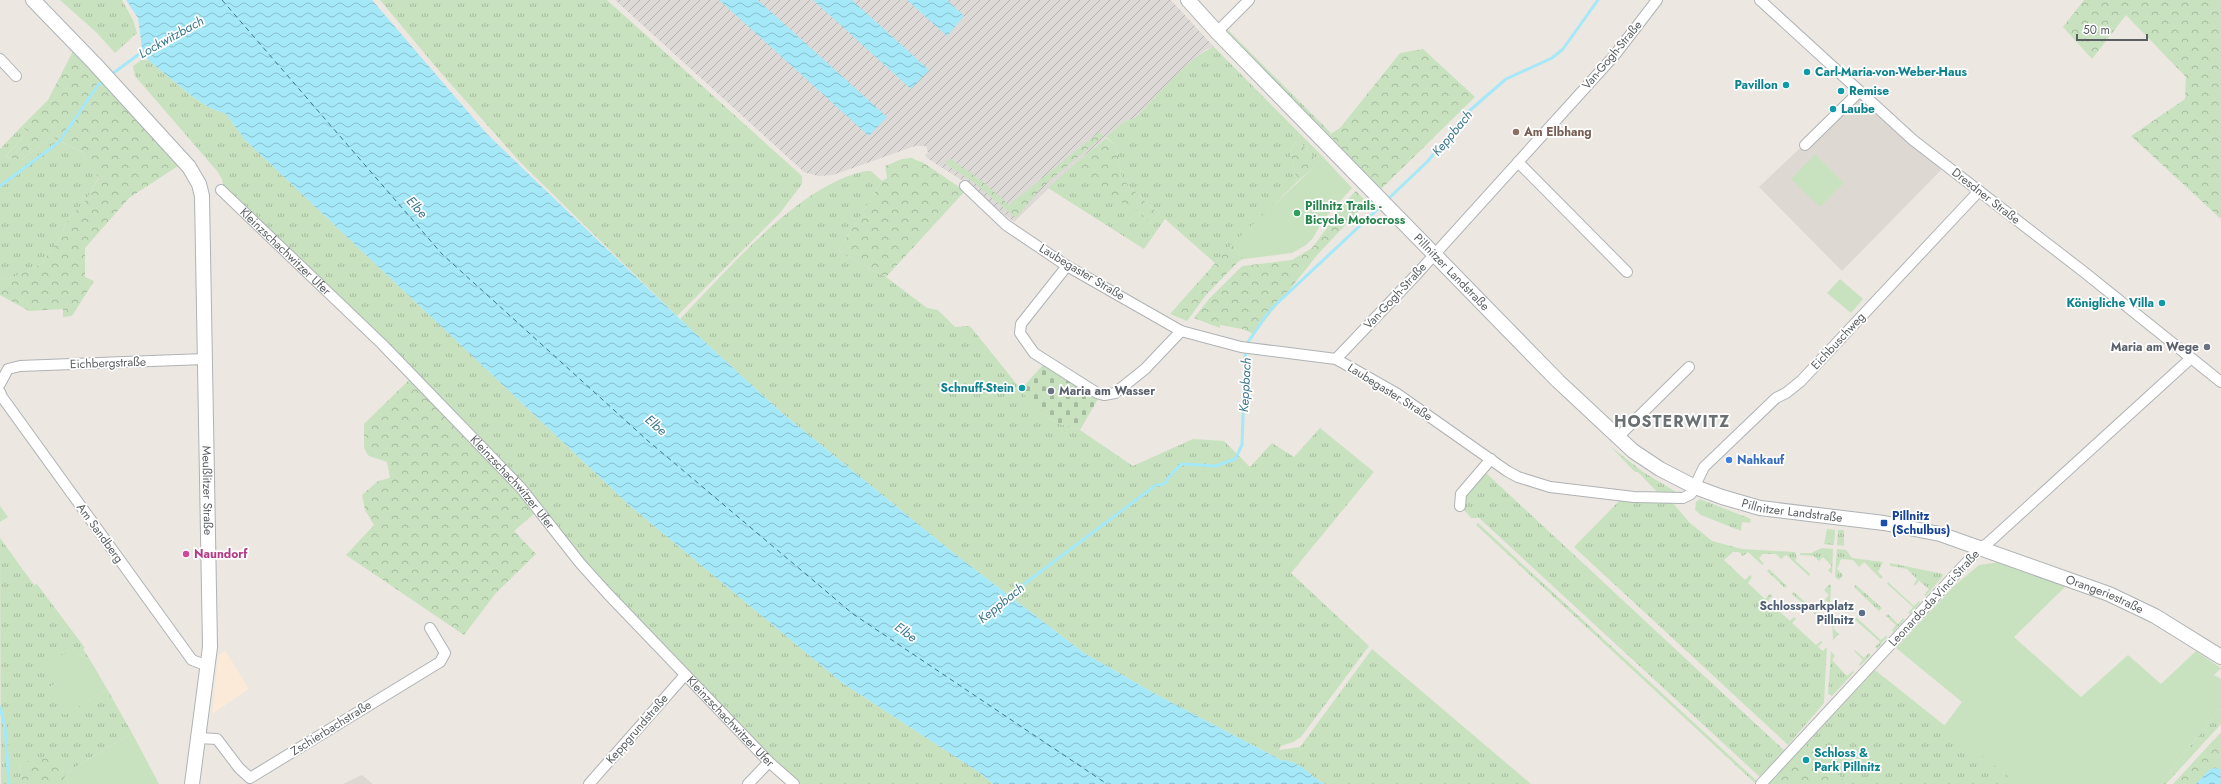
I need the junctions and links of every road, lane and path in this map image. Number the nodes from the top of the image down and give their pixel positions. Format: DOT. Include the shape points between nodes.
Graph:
graph roads {
  1 [pos="33,0"];
  2 [pos="1188,0"];
  3 [pos="1249,0"];
  4 [pos="1657,0"];
  5 [pos="1760,0"];
  6 [pos="1217,32"];
  7 [pos="0,59"];
  8 [pos="16,76"];
  9 [pos="1859,92"];
  10 [pos="1805,145"];
  11 [pos="1518,162"];
  12 [pos="964,186"];
  13 [pos="221,190"];
  14 [pos="1979,191"];
  15 [pos="1434,254"];
  16 [pos="1068,266"];
  17 [pos="1627,272"];
  18 [pos="1181,332"];
  19 [pos="204,359"];
  20 [pos="1336,359"];
  21 [pos="2190,359"];
  22 [pos="1689,367"];
  23 [pos="2221,382"];
  24 [pos="0,384"];
  25 [pos="0,392"];
  26 [pos="1618,437"];
  27 [pos="1491,459"];
  28 [pos="1695,487"];
  29 [pos="1460,506"];
  30 [pos="1980,548"];
  31 [pos="430,628"];
  32 [pos="2221,662"];
  33 [pos="208,666"];
  34 [pos="685,674"];
  35 [pos="198,738"];
  36 [pos="769,762"];
  37 [pos="192,784"];
  38 [pos="589,784"];
  39 [pos="748,784"];
  40 [pos="794,784"];
  41 [pos="1761,784"];
  1 -- 19 [label="main road, Meußlitzer Straße" via="100,68 189,167 199,184 202,196"];
  2 -- 6 [label="main road, Pillnitzer Landstraße"];
  3 -- 6 [label="street"];
  4 -- 11 [label="street, Van-Gogh-Straße" via="1614,56"];
  5 -- 9 [label="street, Dresdner Straße"];
  6 -- 15 [label="main road, Pillnitzer Landstraße"];
  7 -- 8 [label="street"];
  9 -- 10 [label="street"];
  9 -- 14 [label="street, Dresdner Straße" via="1913,140"];
  11 -- 15 [label="street, Van-Gogh-Straße"];
  11 -- 17 [label="street"];
  12 -- 16 [label="street, Laubegaster Straße" via="1006,225"];
  13 -- 34 [label="street, Kleinzschachwitzer Ufer" via="382,344 466,430 521,488 580,563"];
  14 -- 21 [label="street, Dresdner Straße" via="2084,272"];
  14 -- 28 [label="street, Eichbuschweg" via="1801,381 1776,398 1704,467"];
  15 -- 20 [label="street, Van-Gogh-Straße"];
  15 -- 26 [label="main road, Pillnitzer Landstraße" via="1558,381"];
  16 -- 18 [label="street, Laubegaster Straße"];
  16 -- 18 [label="street" via="1021,324 1020,333 1034,353 1097,393 1116,393 1145,369"];
  18 -- 20 [label="street, Laubegaster Straße" via="1246,348"];
  19 -- 24 [label="street, Eichbergstraße" via="12,367 8,369"];
  19 -- 33 [label="main road, Meußlitzer Straße" via="210,647"];
  20 -- 27 [label="street, Laubegaster Straße" via="1396,393"];
  21 -- 23 [label="street, Dresdner Straße"];
  21 -- 30 [label="street, Leonardo-da-Vinci-Straße"];
  22 -- 26 [label="street"];
  25 -- 33 [label="street, Am Sandberg" via="11,411 192,660"];
  26 -- 28 [label="main road, Pillnitzer Landstraße" via="1660,469"];
  27 -- 28 [label="street, Laubegaster Straße" via="1518,477 1550,487 1634,497 1684,498 1691,494"];
  27 -- 29 [label="street" via="1461,494"];
  28 -- 30 [label="main road, Pillnitzer Landstraße" via="1760,508 1884,523 1940,534"];
  30 -- 32 [label="main road, Orangeriestraße" via="2109,594 2156,616"];
  30 -- 41 [label="street, Leonardo-da-Vinci-Straße"];
  31 -- 35 [label="street, Zschierbachstraße" via="445,653 440,662 250,778 217,739"];
  33 -- 35 [label="main road, Meußlitzer Straße"];
  34 -- 36 [label="street, Kleinzschachwitzer Ufer"];
  34 -- 38 [label="street, Keppgrundstraße"];
  35 -- 37 [label="main road, Meußlitzer Straße"];
  36 -- 39 [label="street"];
  36 -- 40 [label="street, Kleinzschachwitzer Ufer"];
}
